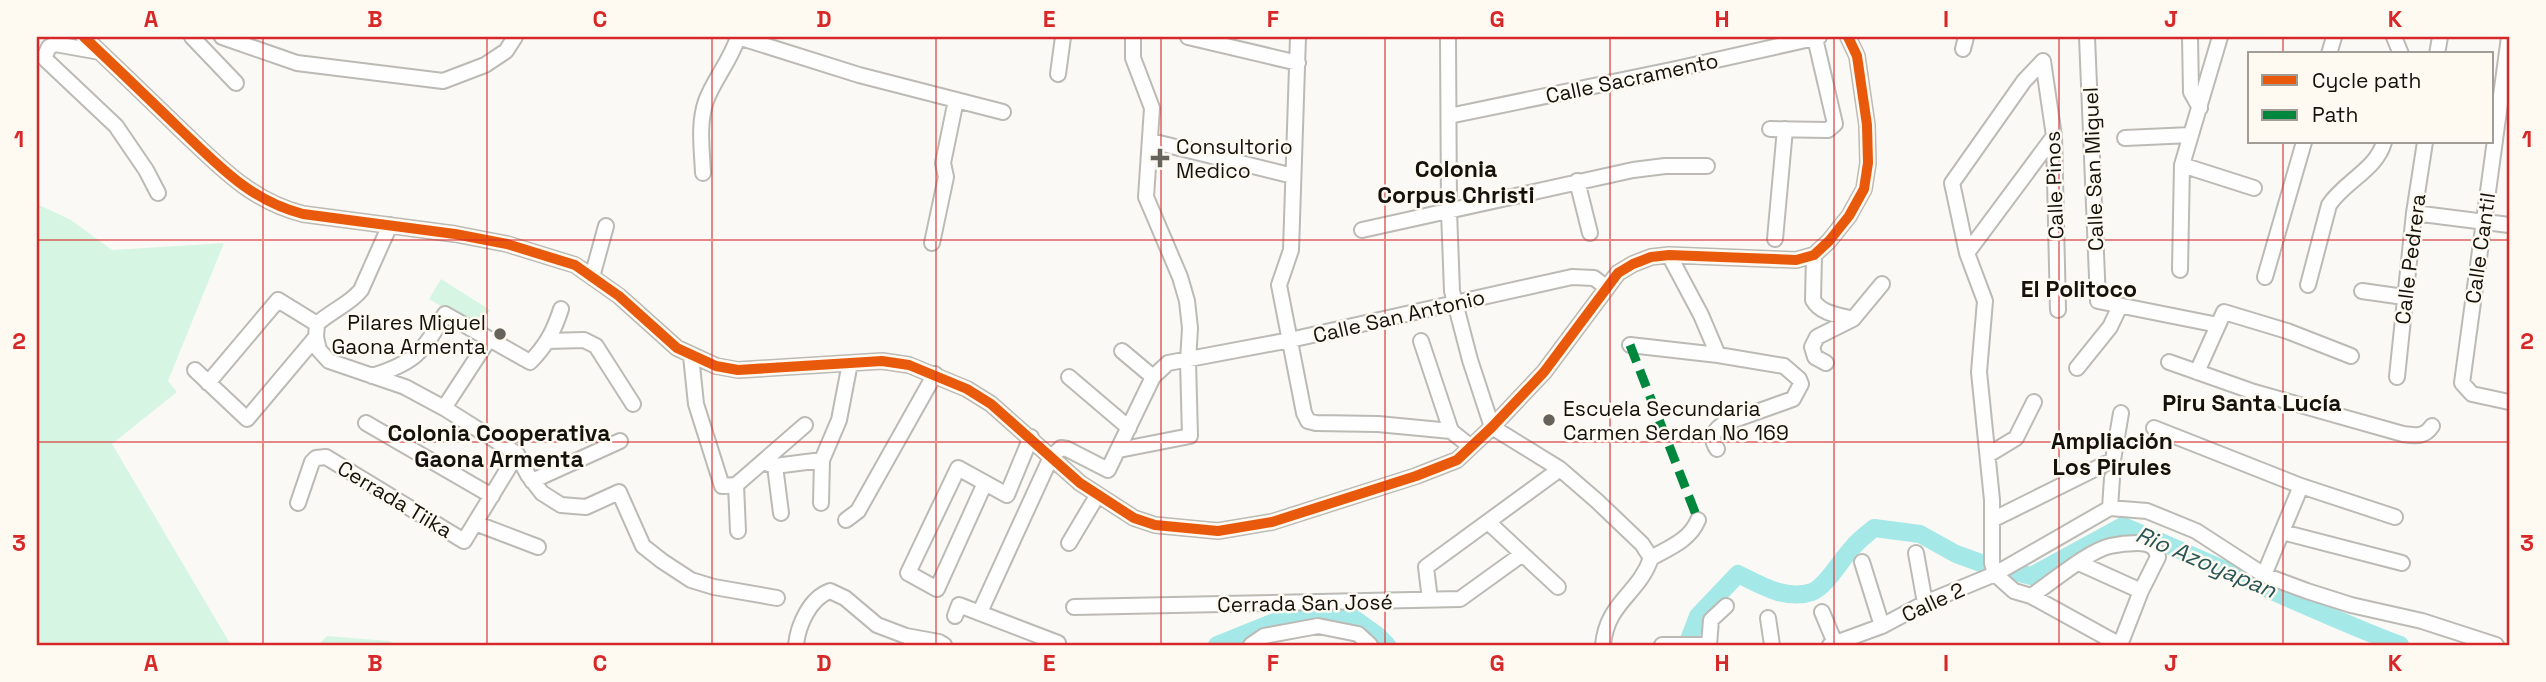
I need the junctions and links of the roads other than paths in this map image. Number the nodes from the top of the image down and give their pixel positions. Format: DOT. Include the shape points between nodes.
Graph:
graph roads {
  1 [pos="84,37"];
  2 [pos="192,37"];
  3 [pos="222,37"];
  4 [pos="515,37"];
  5 [pos="738,37"];
  6 [pos="1063,37"];
  7 [pos="1133,37"];
  8 [pos="1188,37"];
  9 [pos="1298,37"];
  10 [pos="1438,37"];
  11 [pos="1448,37"];
  12 [pos="1817,37"];
  13 [pos="1847,37"];
  14 [pos="2087,37"];
  15 [pos="2190,37"];
  16 [pos="2220,37"];
  17 [pos="2508,37"];
  18 [pos="1219,41"];
  19 [pos="101,53"];
  20 [pos="1297,63"];
  21 [pos="1058,74"];
  22 [pos="236,83"];
  23 [pos="956,100"];
  24 [pos="2200,107"];
  25 [pos="1003,111"];
  26 [pos="1449,116"];
  27 [pos="1770,129"];
  28 [pos="1785,129"];
  29 [pos="2191,135"];
  30 [pos="2054,136"];
  31 [pos="2125,138"];
  32 [pos="1151,141"];
  33 [pos="2303,144"];
  34 [pos="2384,144"];
  35 [pos="2425,144"];
  36 [pos="2182,165"];
  37 [pos="1707,166"];
  38 [pos="703,173"];
  39 [pos="1293,176"];
  40 [pos="1577,181"];
  41 [pos="2254,188"];
  42 [pos="158,192"];
  43 [pos="1448,211"];
  44 [pos="2414,213"];
  45 [pos="2484,222"];
  46 [pos="390,225"];
  47 [pos="2509,225"];
  48 [pos="606,226"];
  49 [pos="1362,230"];
  50 [pos="1590,233"];
  51 [pos="1775,239"];
  52 [pos="932,243"];
  53 [pos="1967,253"];
  54 [pos="1669,255"];
  55 [pos="1814,255"];
  56 [pos="2180,270"];
  57 [pos="592,277"];
  58 [pos="2265,277"];
  59 [pos="1882,284"];
  60 [pos="2308,285"];
  61 [pos="1606,287"];
  62 [pos="2362,291"];
  63 [pos="2404,298"];
  64 [pos="1455,303"];
  65 [pos="2120,306"];
  66 [pos="561,309"];
  67 [pos="2058,310"];
  68 [pos="1853,319"];
  69 [pos="2218,325"];
  70 [pos="317,331"];
  71 [pos="489,339"];
  72 [pos="1290,340"];
  73 [pos="548,341"];
  74 [pos="1421,341"];
  75 [pos="1630,345"];
  76 [pos="1122,351"];
  77 [pos="1718,355"];
  78 [pos="691,356"];
  79 [pos="2351,356"];
  80 [pos="1188,361"];
  81 [pos="2169,362"];
  82 [pos="850,363"];
  83 [pos="1826,363"];
  84 [pos="2077,368"];
  85 [pos="195,370"];
  86 [pos="2197,372"];
  87 [pos="935,374"];
  88 [pos="371,376"];
  89 [pos="1069,377"];
  90 [pos="1153,377"];
  91 [pos="2397,377"];
  92 [pos="208,383"];
  93 [pos="2035,402"];
  94 [pos="2509,402"];
  95 [pos="632,404"];
  96 [pos="444,408"];
  97 [pos="2121,413"];
  98 [pos="366,423"];
  99 [pos="805,425"];
  100 [pos="2432,426"];
  101 [pos="1492,427"];
  102 [pos="1129,428"];
  103 [pos="2154,428"];
  104 [pos="1451,431"];
  105 [pos="1031,438"];
  106 [pos="620,441"];
  107 [pos="1471,447"];
  108 [pos="1717,449"];
  109 [pos="1119,450"];
  110 [pos="517,454"];
  111 [pos="1989,455"];
  112 [pos="1051,457"];
  113 [pos="822,460"];
  114 [pos="769,464"];
  115 [pos="1560,469"];
  116 [pos="2112,478"];
  117 [pos="532,481"];
  118 [pos="985,483"];
  119 [pos="731,486"];
  120 [pos="2301,486"];
  121 [pos="492,495"];
  122 [pos="1097,496"];
  123 [pos="298,503"];
  124 [pos="821,503"];
  125 [pos="2110,508"];
  126 [pos="781,513"];
  127 [pos="2395,517"];
  128 [pos="846,520"];
  129 [pos="1698,520"];
  130 [pos="1992,520"];
  131 [pos="1488,522"];
  132 [pos="475,523"];
  133 [pos="738,531"];
  134 [pos="2282,533"];
  135 [pos="1069,543"];
  136 [pos="538,547"];
  137 [pos="1916,553"];
  138 [pos="1521,555"];
  139 [pos="1651,558"];
  140 [pos="1862,562"];
  141 [pos="2079,563"];
  142 [pos="2402,563"];
  143 [pos="1995,574"];
  144 [pos="2264,575"];
  145 [pos="1558,587"];
  146 [pos="2141,592"];
  147 [pos="2031,596"];
  148 [pos="776,598"];
  149 [pos="1430,600"];
  150 [pos="1925,603"];
  151 [pos="1726,606"];
  152 [pos="1074,607"];
  153 [pos="957,610"];
  154 [pos="980,612"];
  155 [pos="1822,612"];
  156 [pos="1768,618"];
  157 [pos="1882,626"];
  158 [pos="1058,643"];
  159 [pos="2478,643"];
  160 [pos="1833,644"];
  161 [pos="796,645"];
  162 [pos="944,645"];
  163 [pos="1251,645"];
  164 [pos="1370,645"];
  165 [pos="1603,645"];
  166 [pos="1665,645"];
  167 [pos="1705,645"];
  168 [pos="1772,645"];
  169 [pos="2120,645"];
  170 [pos="2496,645"];
  1 -- 19 [label="street"];
  2 -- 22 [label="street"];
  3 -- 4 [label="street" via="297,63 443,82 485,65 506,51"];
  5 -- 23 [label="street"];
  5 -- 38 [label="street" via="701,120"];
  6 -- 21 [label="street"];
  7 -- 32 [label="street" via="1133,58 1152,108"];
  8 -- 18 [label="street"];
  9 -- 20 [label="street"];
  10 -- 11 [label="street"];
  11 -- 26 [label="street"];
  12 -- 26 [label="street, Calle Sacramento"];
  12 -- 28 [label="street, Calle Sacramento" via="1835,124 1828,130"];
  13 -- 55 [label="street" via="1857,56 1868,163 1864,189 1849,216"];
  14 -- 65 [label="street, Calle San Miguel" via="2098,301"];
  15 -- 24 [label="street" via="2191,92"];
  16 -- 24 [label="street"];
  17 -- 45 [label="street, Calle Cantil"];
  18 -- 20 [label="street"];
  19 -- 42 [label="street" via="55,44 44,58 116,126"];
  19 -- 46 [label="street" via="229,176 262,199 303,214"];
  20 -- 39 [label="street"];
  23 -- 25 [label="street"];
  23 -- 52 [label="street"];
  24 -- 29 [label="street"];
  26 -- 43 [label="street"];
  27 -- 28 [label="street, Calle Sacramento"];
  28 -- 51 [label="street"];
  29 -- 31 [label="street"];
  29 -- 36 [label="street"];
  30 -- 53 [label="street"];
  30 -- 53 [label="street, Calle Pinos" via="2043,61 1952,183"];
  30 -- 67 [label="street, Calle Pinos"];
  32 -- 39 [label="street"];
  32 -- 80 [label="street" via="1146,197 1187,301"];
  33 -- 58 [label="street"];
  34 -- 60 [label="street" via="2374,162 2329,205"];
  35 -- 44 [label="street, Calle Pedrera"];
  36 -- 41 [label="street"];
  36 -- 56 [label="street"];
  37 -- 40 [label="street" via="1665,166"];
  39 -- 72 [label="street" via="1291,250 1279,285"];
  40 -- 43 [label="street"];
  40 -- 50 [label="street"];
  43 -- 49 [label="street"];
  43 -- 64 [label="street"];
  44 -- 45 [label="street"];
  44 -- 63 [label="street, Calle Pedrera"];
  45 -- 47 [label="street"];
  45 -- 94 [label="street, Calle Cantil" via="2462,383 2472,394"];
  46 -- 57 [label="street" via="507,244 575,265"];
  46 -- 70 [label="street" via="361,290 328,314"];
  48 -- 57 [label="street"];
  53 -- 111 [label="street" via="1985,301 1979,372"];
  54 -- 55 [label="street" via="1796,260"];
  54 -- 61 [label="street" via="1633,264"];
  54 -- 77 [label="street"];
  55 -- 68 [label="street" via="1816,306"];
  57 -- 78 [label="street"];
  59 -- 68 [label="street"];
  61 -- 64 [label="street, Calle San Antonio" via="1586,276"];
  61 -- 101 [label="street" via="1571,339"];
  62 -- 63 [label="street"];
  63 -- 91 [label="street, Calle Pedrera"];
  64 -- 72 [label="street, Calle San Antonio"];
  64 -- 101 [label="street"];
  65 -- 69 [label="street"];
  65 -- 84 [label="street" via="2110,327"];
  66 -- 73 [label="street"];
  68 -- 83 [label="street" via="1818,337 1812,347 1815,357"];
  69 -- 79 [label="street" via="2224,312"];
  69 -- 86 [label="street"];
  70 -- 88 [label="street" via="319,350 329,361"];
  70 -- 92 [label="street" via="278,300"];
  70 -- 92 [label="street" via="247,419"];
  71 -- 73 [label="street" via="530,362"];
  71 -- 88 [label="street" via="445,314 417,356"];
  71 -- 96 [label="street"];
  72 -- 80 [label="street, Calle San Antonio"];
  72 -- 104 [label="street" via="1308,421"];
  73 -- 95 [label="street" via="584,340 596,346"];
  74 -- 104 [label="street"];
  75 -- 77 [label="street"];
  76 -- 90 [label="street"];
  77 -- 108 [label="street" via="1784,366 1801,384 1793,399 1723,424 1712,435"];
  78 -- 82 [label="street" via="738,370"];
  78 -- 119 [label="street" via="696,404 719,482"];
  80 -- 90 [label="street, Calle San Antonio" via="1168,363"];
  80 -- 109 [label="street" via="1190,436"];
  81 -- 86 [label="street"];
  82 -- 87 [label="street" via="882,361"];
  82 -- 113 [label="street" via="839,420"];
  85 -- 92 [label="street"];
  86 -- 100 [label="street" via="2403,434 2420,435"];
  87 -- 105 [label="street" via="991,404"];
  87 -- 128 [label="street" via="858,511"];
  88 -- 96 [label="street" via="405,387"];
  89 -- 102 [label="street"];
  90 -- 102 [label="street"];
  93 -- 111 [label="street" via="2016,438"];
  96 -- 110 [label="street"];
  97 -- 130 [label="street" via="2113,460"];
  98 -- 121 [label="street"];
  99 -- 114 [label="street"];
  101 -- 107 [label="street"];
  101 -- 115 [label="street"];
  102 -- 109 [label="street"];
  103 -- 120 [label="street"];
  104 -- 107 [label="street"];
  105 -- 112 [label="street"];
  105 -- 118 [label="street" via="1007,495"];
  106 -- 117 [label="street"];
  107 -- 122 [label="street" via="1457,460 1416,476 1272,522 1219,531 1155,525"];
  109 -- 112 [label="street" via="1108,470 1061,447"];
  110 -- 117 [label="street"];
  110 -- 121 [label="street"];
  111 -- 130 [label="street"];
  112 -- 122 [label="street"];
  112 -- 154 [label="street"];
  113 -- 114 [label="street"];
  113 -- 124 [label="street"];
  114 -- 119 [label="street"];
  114 -- 126 [label="street"];
  115 -- 131 [label="street"];
  115 -- 139 [label="street" via="1642,544"];
  116 -- 125 [label="street"];
  117 -- 148 [label="street" via="561,505 586,508 619,492 643,546 662,561 691,580"];
  118 -- 118 [label="street" via="937,589 908,573 958,468"];
  119 -- 133 [label="street"];
  120 -- 127 [label="street"];
  120 -- 134 [label="street"];
  121 -- 132 [label="street"];
  122 -- 135 [label="street"];
  123 -- 132 [label="street, Cerrada Tiika" via="312,462 326,457 464,541"];
  125 -- 143 [label="street, Calle 2"];
  125 -- 144 [label="street" via="2147,511 2196,531"];
  129 -- 139 [label="street" via="1693,531"];
  130 -- 143 [label="street"];
  131 -- 138 [label="street"];
  131 -- 149 [label="street" via="1426,567"];
  132 -- 136 [label="street"];
  134 -- 142 [label="street"];
  134 -- 144 [label="street"];
  137 -- 150 [label="street"];
  138 -- 145 [label="street"];
  138 -- 149 [label="street, Cerrada San José" via="1460,599"];
  139 -- 165 [label="street" via="1613,612"];
  140 -- 157 [label="street"];
  141 -- 146 [label="street"];
  141 -- 146 [label="street" via="2109,546 2152,546 2158,557"];
  141 -- 147 [label="street"];
  143 -- 147 [label="street" via="2014,590"];
  143 -- 150 [label="street, Calle 2"];
  144 -- 159 [label="street" via="2351,605 2422,621"];
  146 -- 169 [label="street"];
  147 -- 169 [label="street"];
  149 -- 152 [label="street, Cerrada San José"];
  150 -- 157 [label="street, Calle 2"];
  151 -- 167 [label="street" via="1711,620"];
  153 -- 154 [label="street"];
  154 -- 158 [label="street"];
  155 -- 160 [label="street"];
  156 -- 168 [label="street"];
  157 -- 160 [label="street, Calle 2"];
  159 -- 170 [label="street"];
  161 -- 162 [label="street" via="807,612 820,595 830,591 877,625"];
  163 -- 164 [label="street" via="1265,636 1318,626 1359,634"];
  166 -- 167 [label="street"];
}
